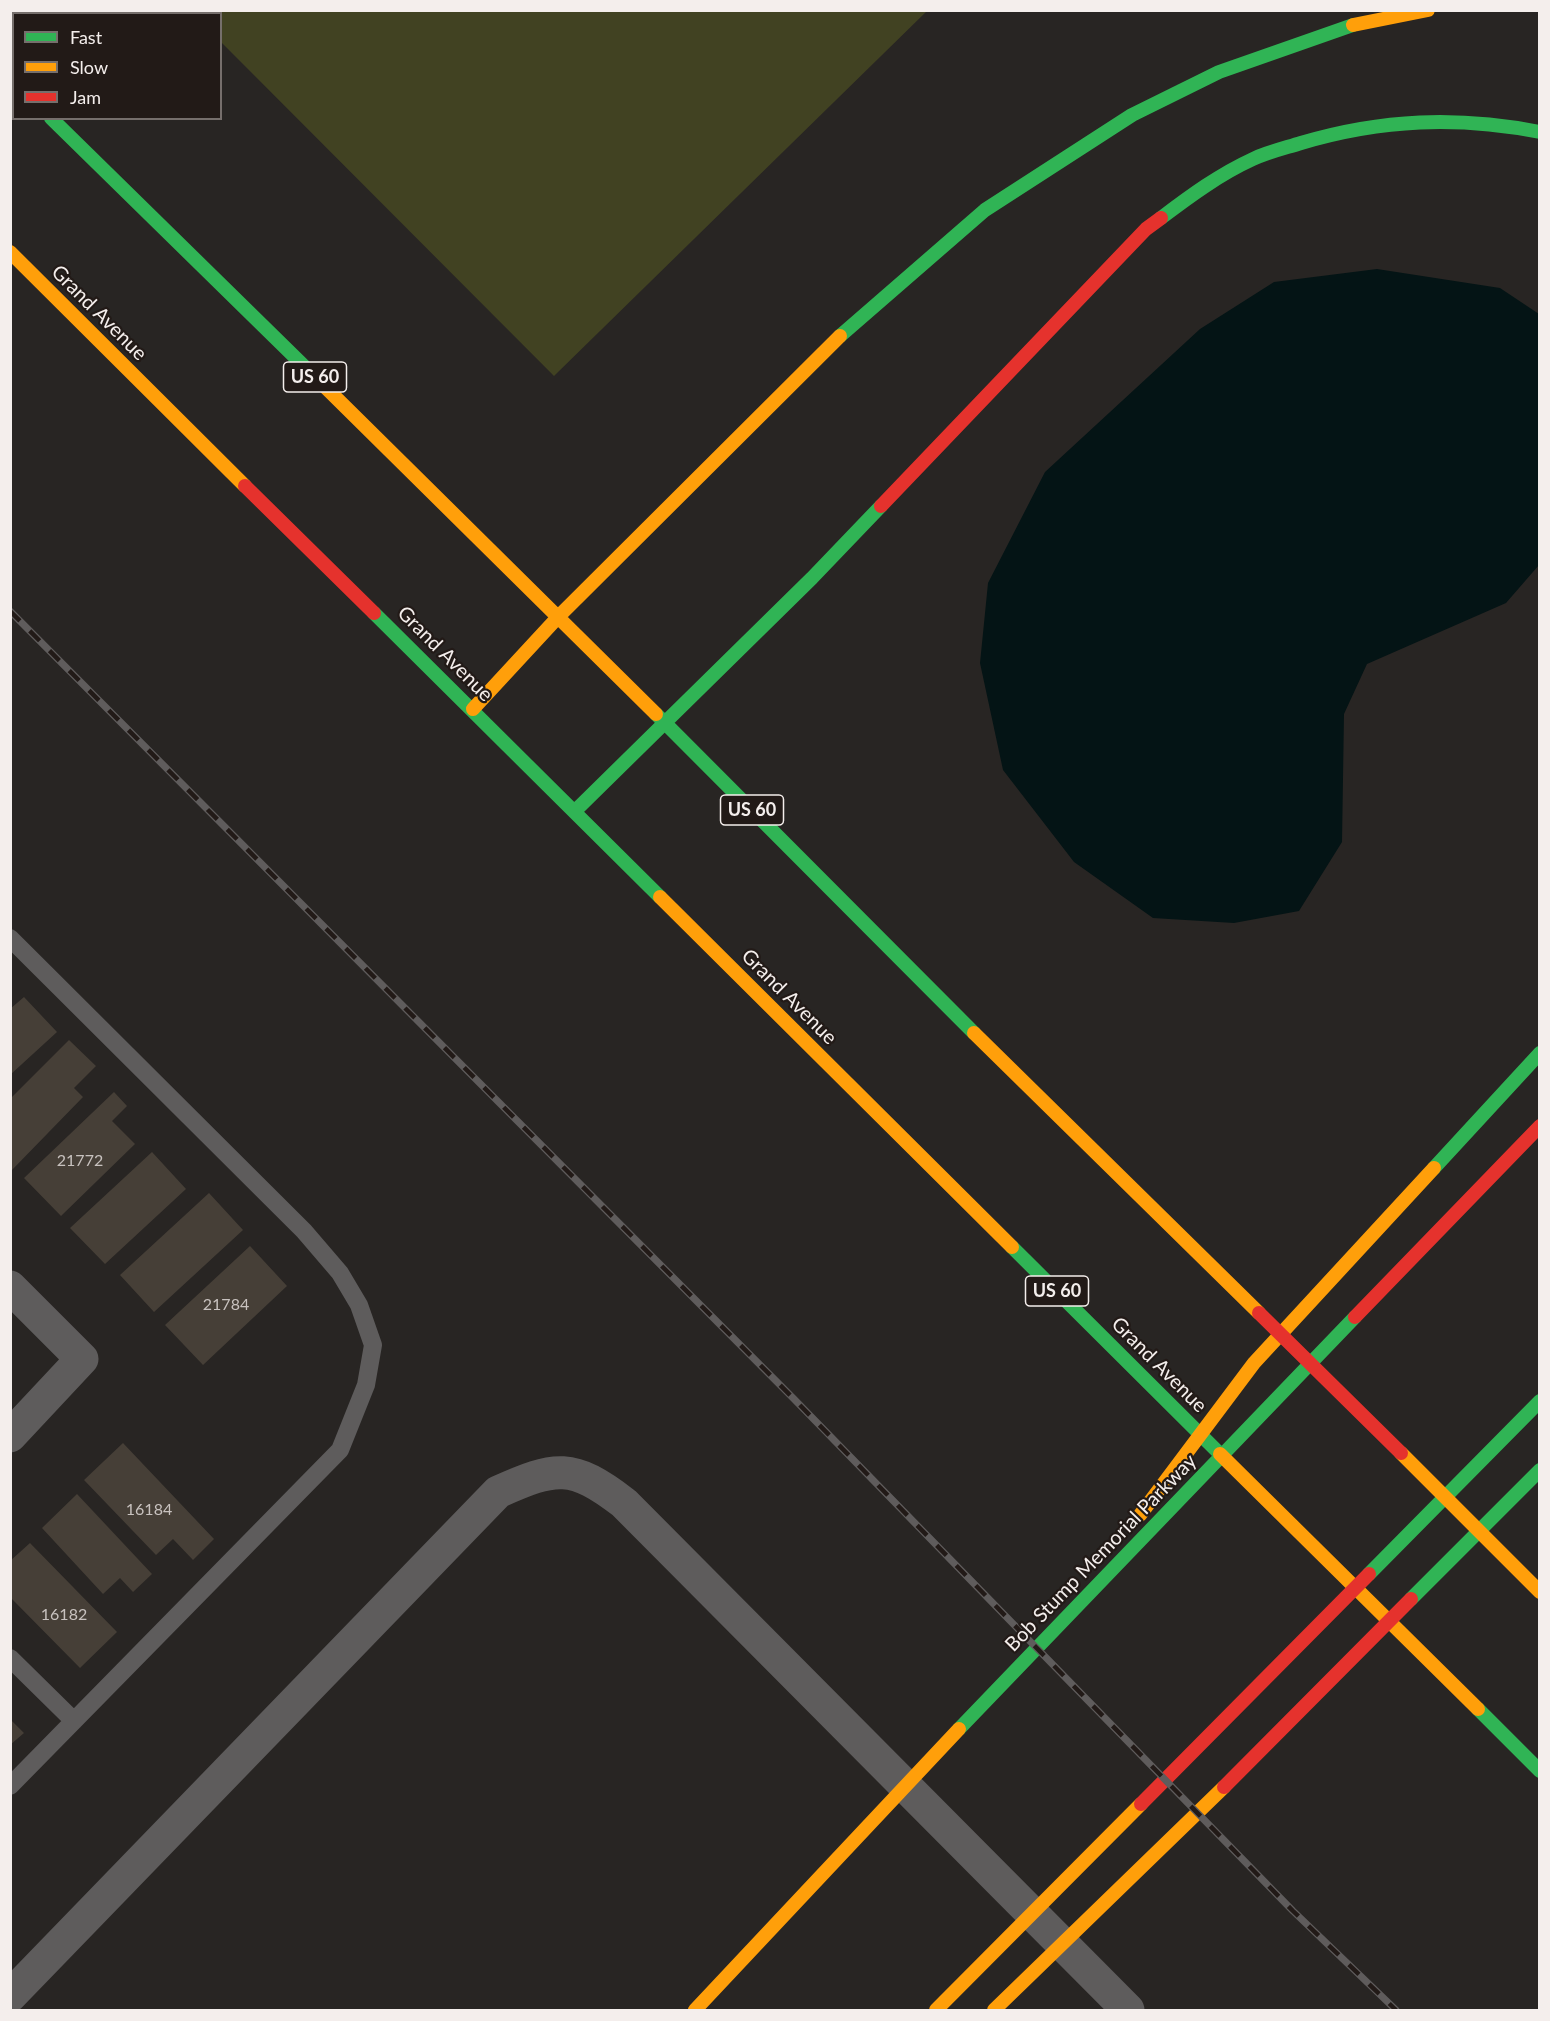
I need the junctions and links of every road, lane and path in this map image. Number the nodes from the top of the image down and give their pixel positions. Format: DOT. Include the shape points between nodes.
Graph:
graph roads {
  1 [pos="1428,10"];
  2 [pos="53,120"];
  3 [pos="1539,132"];
  4 [pos="10,252"];
  5 [pos="559,616"];
  6 [pos="473,709"];
  7 [pos="665,721"];
  8 [pos="575,811"];
  9 [pos="10,938"];
  10 [pos="1539,1053"];
  11 [pos="1539,1126"];
  12 [pos="10,1287"];
  13 [pos="1539,1401"];
  14 [pos="10,1436"];
  15 [pos="1539,1470"];
  16 [pos="1134,1523"];
  17 [pos="1119,1542"];
  18 [pos="1539,1592"];
  19 [pos="1056,1627"];
  20 [pos="10,1658"];
  21 [pos="74,1721"];
  22 [pos="1539,1771"];
  23 [pos="10,1786"];
  24 [pos="10,1996"];
  25 [pos="941,2006"];
  26 [pos="695,2010"];
  27 [pos="994,2010"];
  28 [pos="1128,2010"];
  1 -- 5 [label="highway" via="1350,26 1219,72 1132,115 985,210 855,321"];
  2 -- 5 [label="highway, US 60"];
  3 -- 7 [label="highway" via="1460,118 1397,120 1323,136 1250,160 1200,189 1146,229 812,578"];
  4 -- 6 [label="highway, Grand Avenue / US 60"];
  5 -- 6 [label="highway"];
  5 -- 7 [label="highway, US 60"];
  6 -- 8 [label="highway, Grand Avenue / US 60"];
  7 -- 8 [label="highway"];
  7 -- 18 [label="highway, US 60" via="838,900"];
  8 -- 22 [label="highway, Grand Avenue / US 60"];
  9 -- 21 [label="lane" via="304,1231 340,1273 359,1305 373,1345 366,1385 340,1450"];
  10 -- 16 [label="highway" via="1254,1363"];
  11 -- 19 [label="highway, Bob Stump Memorial Parkway"];
  12 -- 14 [label="street" via="82,1359"];
  13 -- 25 [label="highway"];
  15 -- 27 [label="highway" via="1174,1838"];
  17 -- 19 [label="highway"];
  19 -- 26 [label="highway, Bob Stump Memorial Parkway"];
  20 -- 21 [label="lane"];
  21 -- 23 [label="lane"];
  24 -- 28 [label="street" via="498,1492 532,1477 561,1471 592,1480 624,1503"];
}
